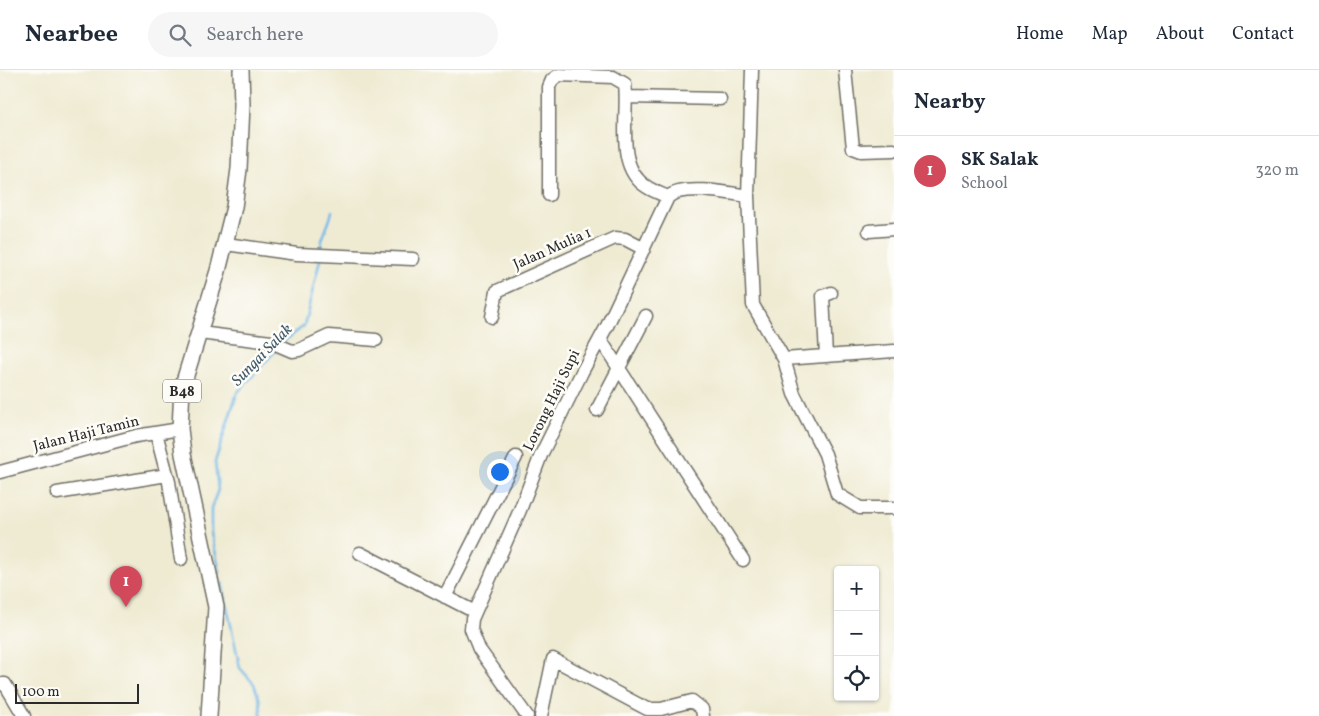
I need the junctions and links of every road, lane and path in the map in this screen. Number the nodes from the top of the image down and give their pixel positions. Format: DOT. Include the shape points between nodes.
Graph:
graph roads {
  1 [pos="241,70"];
  2 [pos="752,70"];
  3 [pos="845,70"];
  4 [pos="627,97"];
  5 [pos="720,99"];
  6 [pos="894,150"];
  7 [pos="549,195"];
  8 [pos="748,196"];
  9 [pos="668,197"];
  10 [pos="894,230"];
  11 [pos="869,231"];
  12 [pos="226,244"];
  13 [pos="644,249"];
  14 [pos="413,259"];
  15 [pos="831,293"];
  16 [pos="646,316"];
  17 [pos="492,317"];
  18 [pos="200,333"];
  19 [pos="600,339"];
  20 [pos="376,340"];
  21 [pos="894,351"];
  22 [pos="826,356"];
  23 [pos="784,359"];
  24 [pos="619,368"];
  25 [pos="597,410"];
  26 [pos="180,429"];
  27 [pos="156,433"];
  28 [pos="516,457"];
  29 [pos="0,472"];
  30 [pos="167,475"];
  31 [pos="57,493"];
  32 [pos="894,508"];
  33 [pos="360,553"];
  34 [pos="181,559"];
  35 [pos="743,560"];
  36 [pos="445,597"];
  37 [pos="474,612"];
  38 [pos="0,684"];
  39 [pos="24,716"];
  40 [pos="209,716"];
  41 [pos="527,716"];
  42 [pos="541,716"];
  43 [pos="703,716"];
  1 -- 12 [label="main road, B48" via="239,169"];
  2 -- 8 [label="street"];
  3 -- 6 [label="street" via="853,148 861,151"];
  4 -- 5 [label="street"];
  4 -- 7 [label="street" via="625,84 613,77 559,75 552,80 549,88"];
  4 -- 9 [label="street" via="626,155 632,172 645,186"];
  8 -- 9 [label="street" via="693,191 673,193"];
  8 -- 23 [label="street" via="753,305"];
  9 -- 13 [label="street, Lorong Haji Supi"];
  10 -- 11 [label="street"];
  12 -- 14 [label="street" via="320,255"];
  12 -- 18 [label="main road, B48"];
  13 -- 17 [label="street, Jalan Mulia 1" via="625,239 615,238 597,246 497,291"];
  13 -- 19 [label="street, Lorong Haji Supi"];
  15 -- 22 [label="street" via="823,296"];
  16 -- 24 [label="street"];
  18 -- 20 [label="street" via="281,345 292,351 329,336"];
  18 -- 26 [label="main road, B48" via="182,388"];
  19 -- 24 [label="street"];
  19 -- 37 [label="street, Lorong Haji Supi" via="542,456"];
  21 -- 22 [label="street"];
  22 -- 23 [label="street"];
  23 -- 32 [label="street" via="794,394 825,454 838,494 860,508"];
  24 -- 25 [label="street"];
  24 -- 35 [label="street"];
  26 -- 27 [label="street, Jalan Haji Tamin"];
  26 -- 40 [label="main road, B48" via="216,607"];
  27 -- 29 [label="street, Jalan Haji Tamin"];
  27 -- 30 [label="street"];
  28 -- 36 [label="street"];
  30 -- 31 [label="street"];
  30 -- 34 [label="street"];
  33 -- 36 [label="street"];
  36 -- 37 [label="street"];
  37 -- 41 [label="street, Lorong Haji Supi" via="471,629 474,638"];
  38 -- 39 [label="street" via="5,684"];
  42 -- 43 [label="street" via="553,659 647,709 692,701 702,709"];
}
